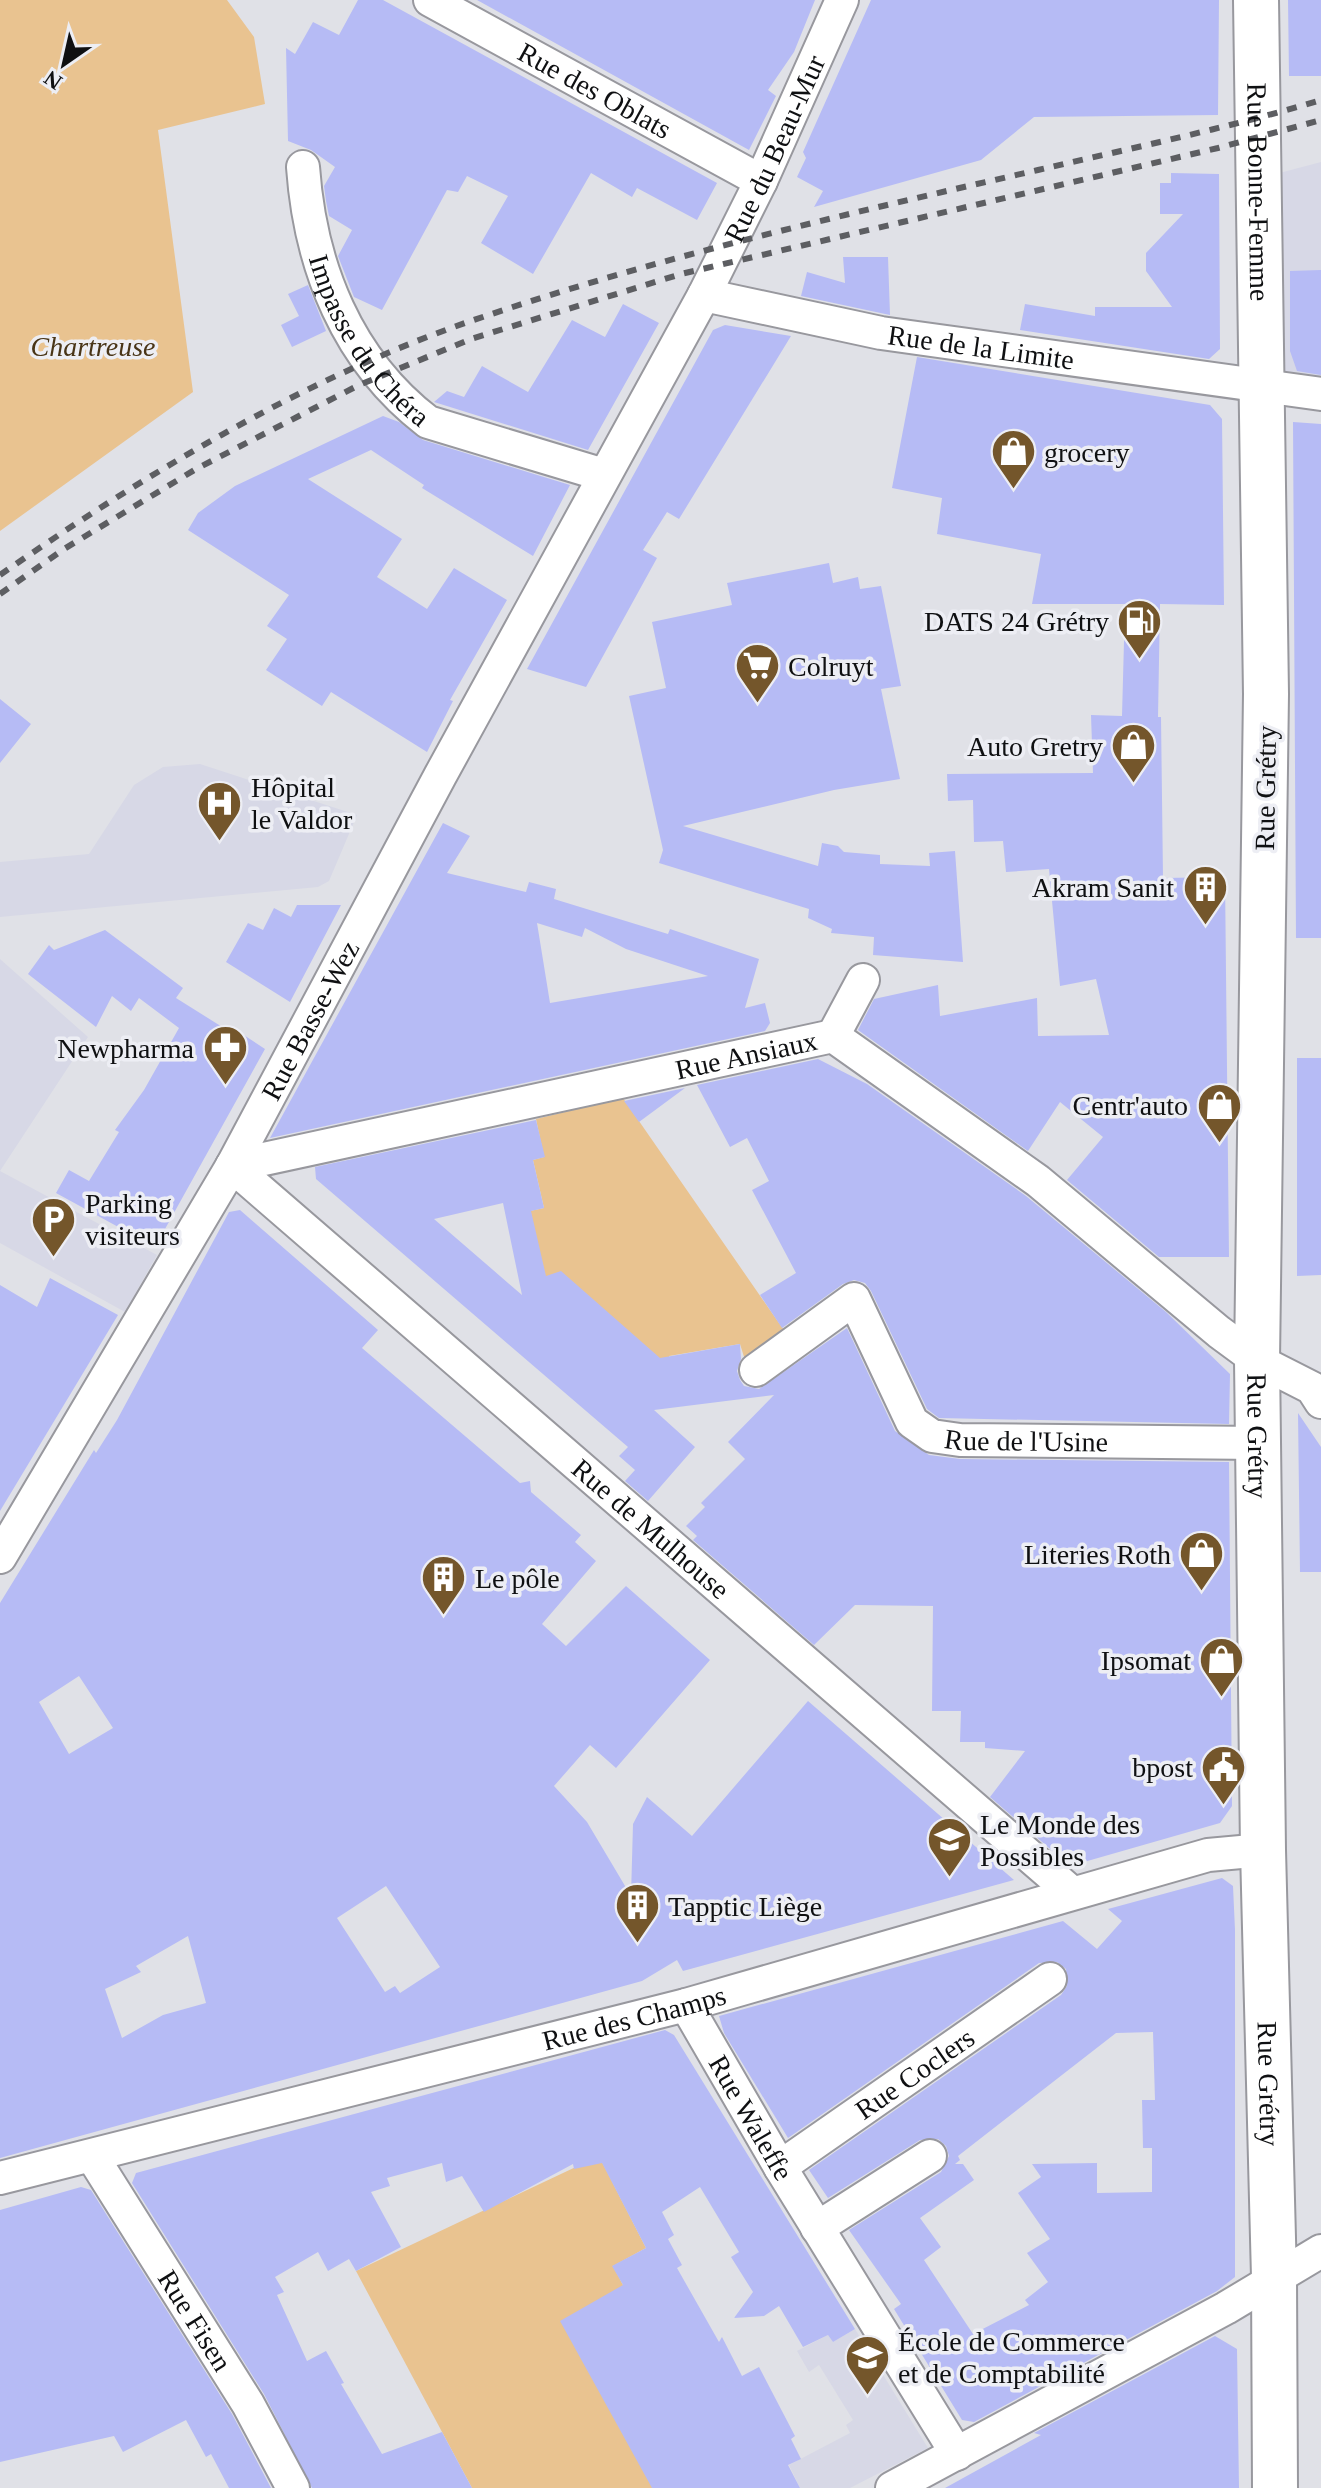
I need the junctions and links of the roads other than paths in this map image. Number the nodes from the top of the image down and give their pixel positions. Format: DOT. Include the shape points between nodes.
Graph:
graph roads {
  1 [pos="430,0"];
  2 [pos="842,0"];
  3 [pos="1256,0"];
  4 [pos="303,167"];
  5 [pos="761,181"];
  6 [pos="704,295"];
  7 [pos="1259,385"];
  8 [pos="1321,394"];
  9 [pos="604,475"];
  10 [pos="863,980"];
  11 [pos="833,1036"];
  12 [pos="232,1166"];
  13 [pos="1257,1360"];
  14 [pos="756,1370"];
  15 [pos="1321,1402"];
  16 [pos="1259,1443"];
  17 [pos="0,1557"];
  18 [pos="1263,1850"];
  19 [pos="1071,1892"];
  20 [pos="1050,1979"];
  21 [pos="686,2005"];
  22 [pos="92,2156"];
  23 [pos="930,2156"];
  24 [pos="780,2167"];
  25 [pos="0,2178"];
  26 [pos="817,2228"];
  27 [pos="1321,2251"];
  28 [pos="1274,2277"];
  29 [pos="957,2454"];
  30 [pos="293,2488"];
  31 [pos="892,2488"];
  32 [pos="1275,2488"];
  1 -- 5 [label="street, Rue des Oblats"];
  2 -- 5 [label="street, Rue du Beau-Mur"];
  3 -- 7 [label="street, Rue Bonne-Femme"];
  4 -- 9 [label="street, Impasse du Chéra" via="307,217 338,312 354,344 408,407 428,422"];
  5 -- 6 [label="street, Rue du Beau-Mur"];
  6 -- 7 [label="street, Rue de la Limite" via="881,333"];
  6 -- 9 [label="street, Rue du Beau-Mur"];
  7 -- 8 [label="street, Rue de la Limite"];
  7 -- 13 [label="street, Rue Grétry" via="1266,694"];
  9 -- 12 [label="street, Rue Basse-Wez"];
  10 -- 11 [label="street"];
  11 -- 12 [label="street, Rue Ansiaux"];
  11 -- 13 [label="street, Rue Ansiaux" via="1038,1181"];
  12 -- 17 [label="street, Rue Basse-Wez"];
  12 -- 19 [label="street, Rue de Mulhouse"];
  13 -- 15 [label="street, Rue Ansiaux" via="1312,1388"];
  13 -- 16 [label="street, Rue Grétry"];
  14 -- 16 [label="street, Rue de l'Usine" via="854,1299 912,1422 932,1436"];
  16 -- 18 [label="street, Rue Grétry"];
  18 -- 19 [label="street, Rue des Champs" via="1208,1855"];
  18 -- 28 [label="street, Rue Grétry"];
  19 -- 21 [label="street, Rue des Champs"];
  20 -- 24 [label="street, Rue Coclers"];
  21 -- 22 [label="street, Rue des Champs"];
  21 -- 24 [label="street, Rue Waleffe"];
  22 -- 25 [label="street, Rue des Champs"];
  22 -- 30 [label="street, Rue Fisen" via="248,2404"];
  23 -- 26 [label="street"];
  24 -- 26 [label="street, Rue Waleffe"];
  26 -- 29 [label="street, Rue Waleffe"];
  27 -- 28 [label="street"];
  28 -- 29 [label="street"];
  28 -- 32 [label="street, Rue Grétry"];
  29 -- 31 [label="street"];
}
